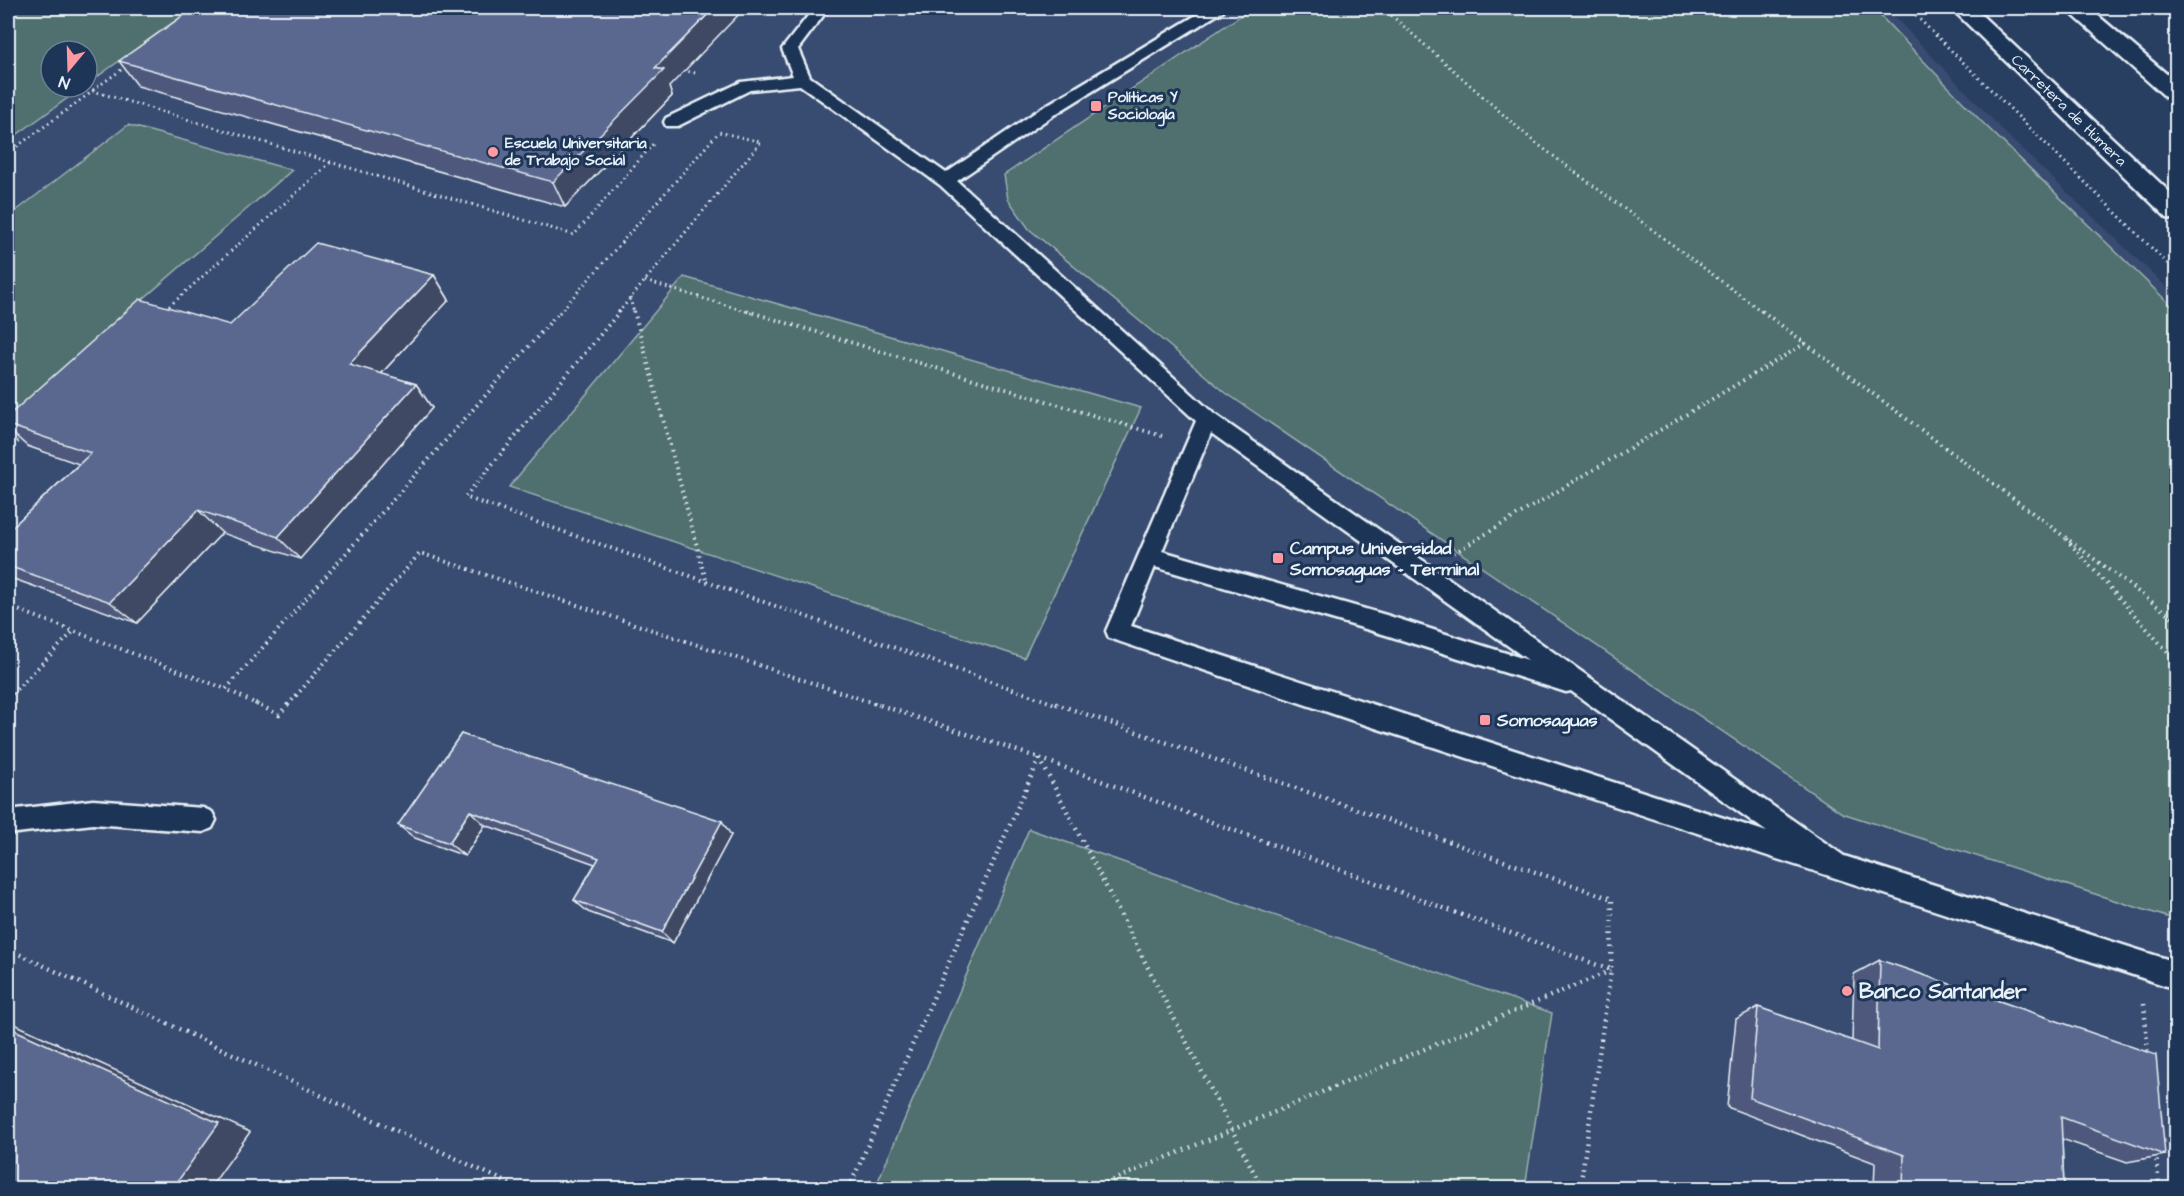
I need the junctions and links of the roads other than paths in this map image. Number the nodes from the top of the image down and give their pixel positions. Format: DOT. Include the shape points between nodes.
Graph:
graph roads {
  1 [pos="821,8"];
  2 [pos="1218,8"];
  3 [pos="1962,8"];
  4 [pos="2076,8"];
  5 [pos="803,80"];
  6 [pos="2176,94"];
  7 [pos="672,122"];
  8 [pos="946,181"];
  9 [pos="2176,212"];
  10 [pos="1207,418"];
  11 [pos="1147,556"];
  12 [pos="1585,688"];
  13 [pos="203,820"];
  14 [pos="8,822"];
  15 [pos="1835,865"];
  16 [pos="2176,976"];
  1 -- 5 [label="lane" via="790,49"];
  2 -- 8 [label="lane" via="1046,113"];
  3 -- 9 [label="street, Carretera de Húmera"];
  4 -- 6 [label="street"];
  5 -- 7 [label="lane" via="747,85"];
  5 -- 8 [label="lane"];
  8 -- 10 [label="lane"];
  10 -- 11 [label="lane"];
  10 -- 12 [label="lane"];
  11 -- 12 [label="lane"];
  11 -- 15 [label="lane" via="1117,631"];
  12 -- 15 [label="lane"];
  13 -- 14 [label="lane" via="93,812"];
  15 -- 16 [label="lane"];
}
